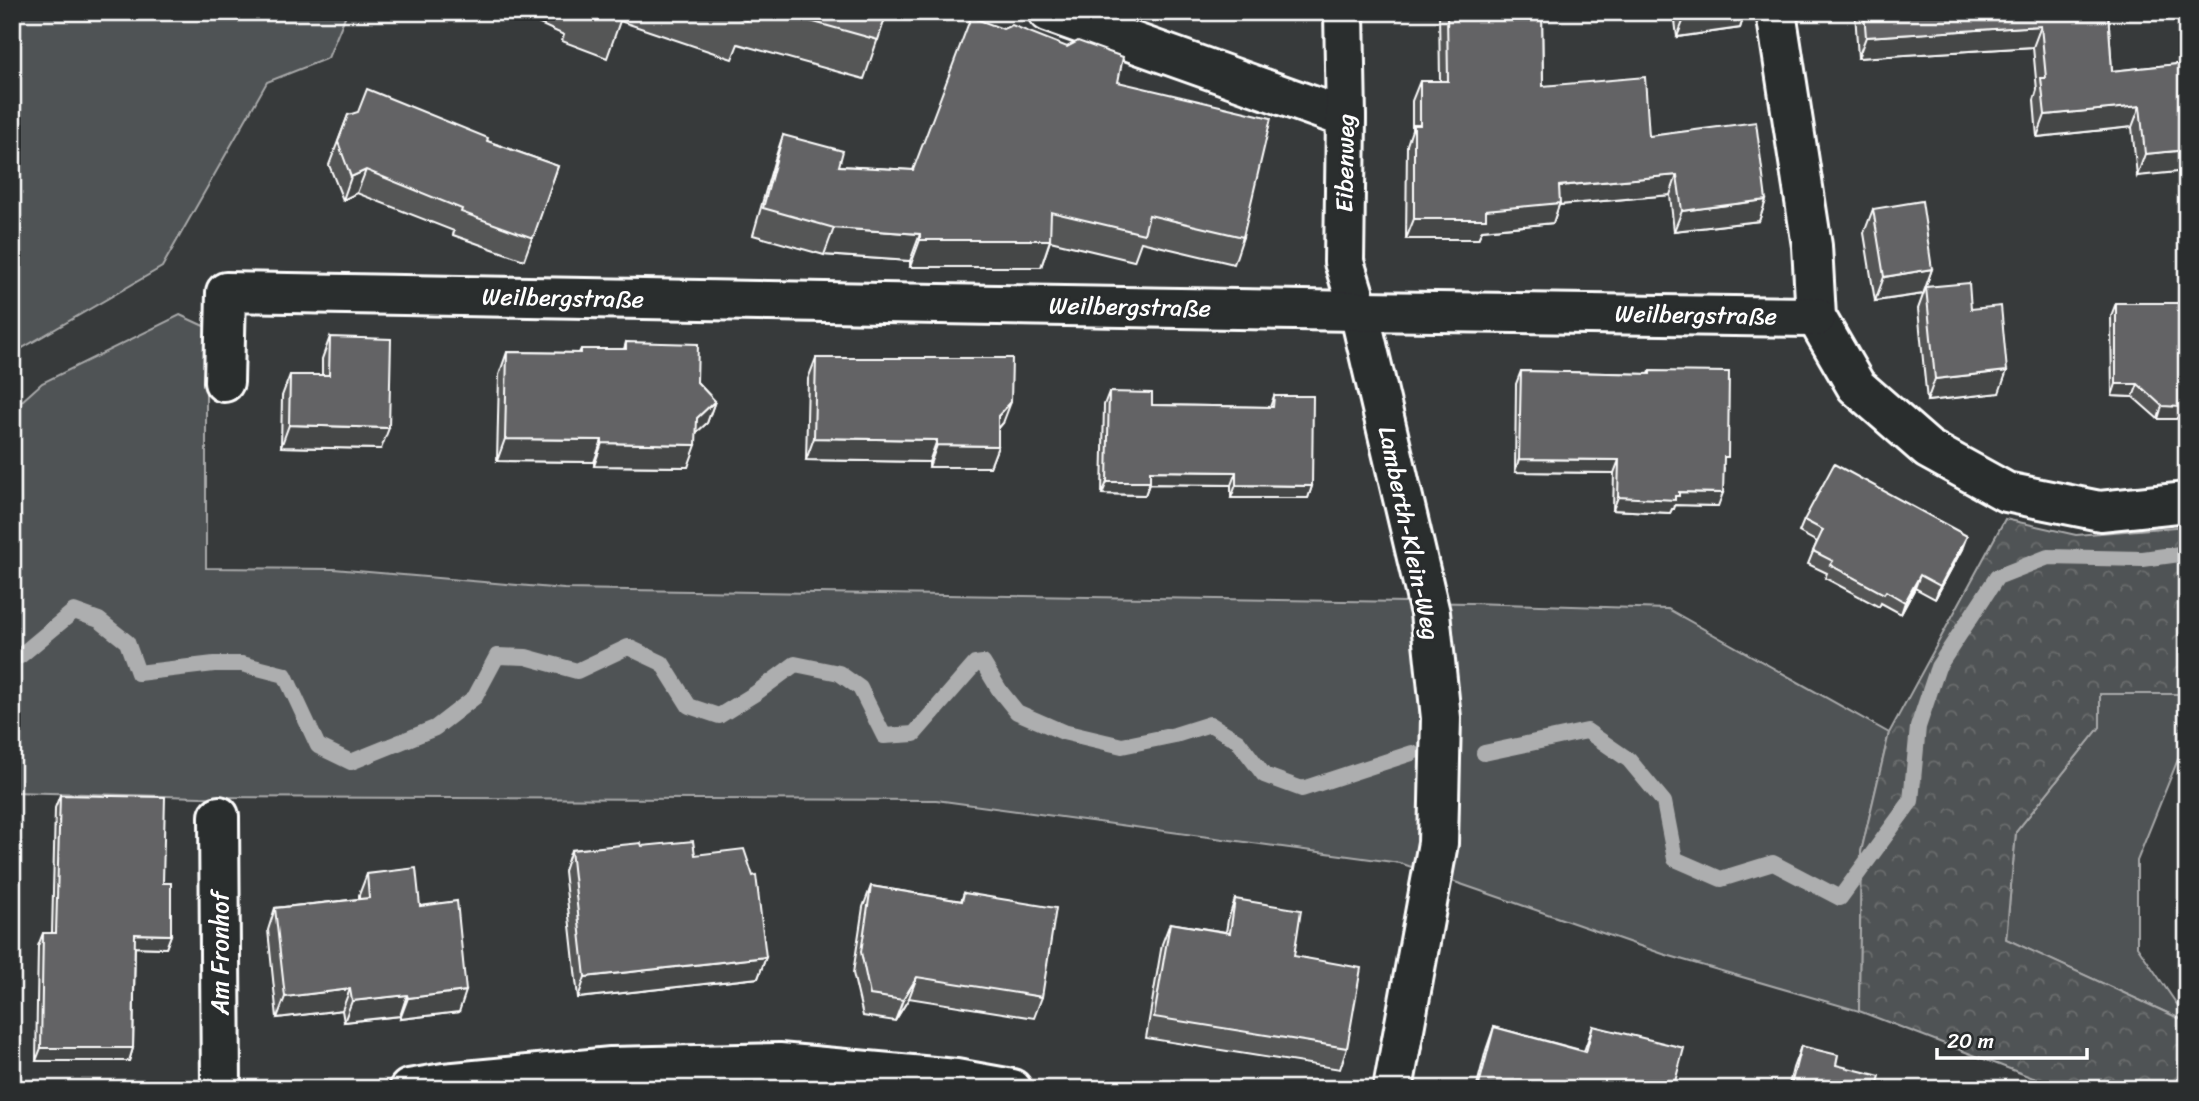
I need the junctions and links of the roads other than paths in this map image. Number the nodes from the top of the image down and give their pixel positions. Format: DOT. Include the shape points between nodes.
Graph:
graph roads {
  1 [pos="1048,12"];
  2 [pos="1344,12"];
  3 [pos="1776,12"];
  4 [pos="1346,118"];
  5 [pos="1359,311"];
  6 [pos="1816,317"];
  7 [pos="224,382"];
  8 [pos="2187,502"];
  9 [pos="219,816"];
  10 [pos="779,1076"];
  11 [pos="221,1089"];
  12 [pos="409,1089"];
  13 [pos="1012,1089"];
  14 [pos="1393,1089"];
  1 -- 4 [label="street"];
  2 -- 4 [label="street, Eibenweg"];
  3 -- 6 [label="street" via="1812,246"];
  4 -- 5 [label="street, Eibenweg" via="1344,262"];
  5 -- 6 [label="street, Weilbergstraße"];
  5 -- 7 [label="street, Weilbergstraße" via="226,292"];
  5 -- 14 [label="street, Lamberth-Klein-Weg" via="1430,613 1441,718 1438,843"];
  6 -- 8 [label="street" via="1856,386 1928,449 2006,492 2100,511"];
  9 -- 11 [label="street, Am Fronhof"];
  10 -- 12 [label="street" via="611,1067"];
  10 -- 13 [label="street" via="956,1079"];
}
